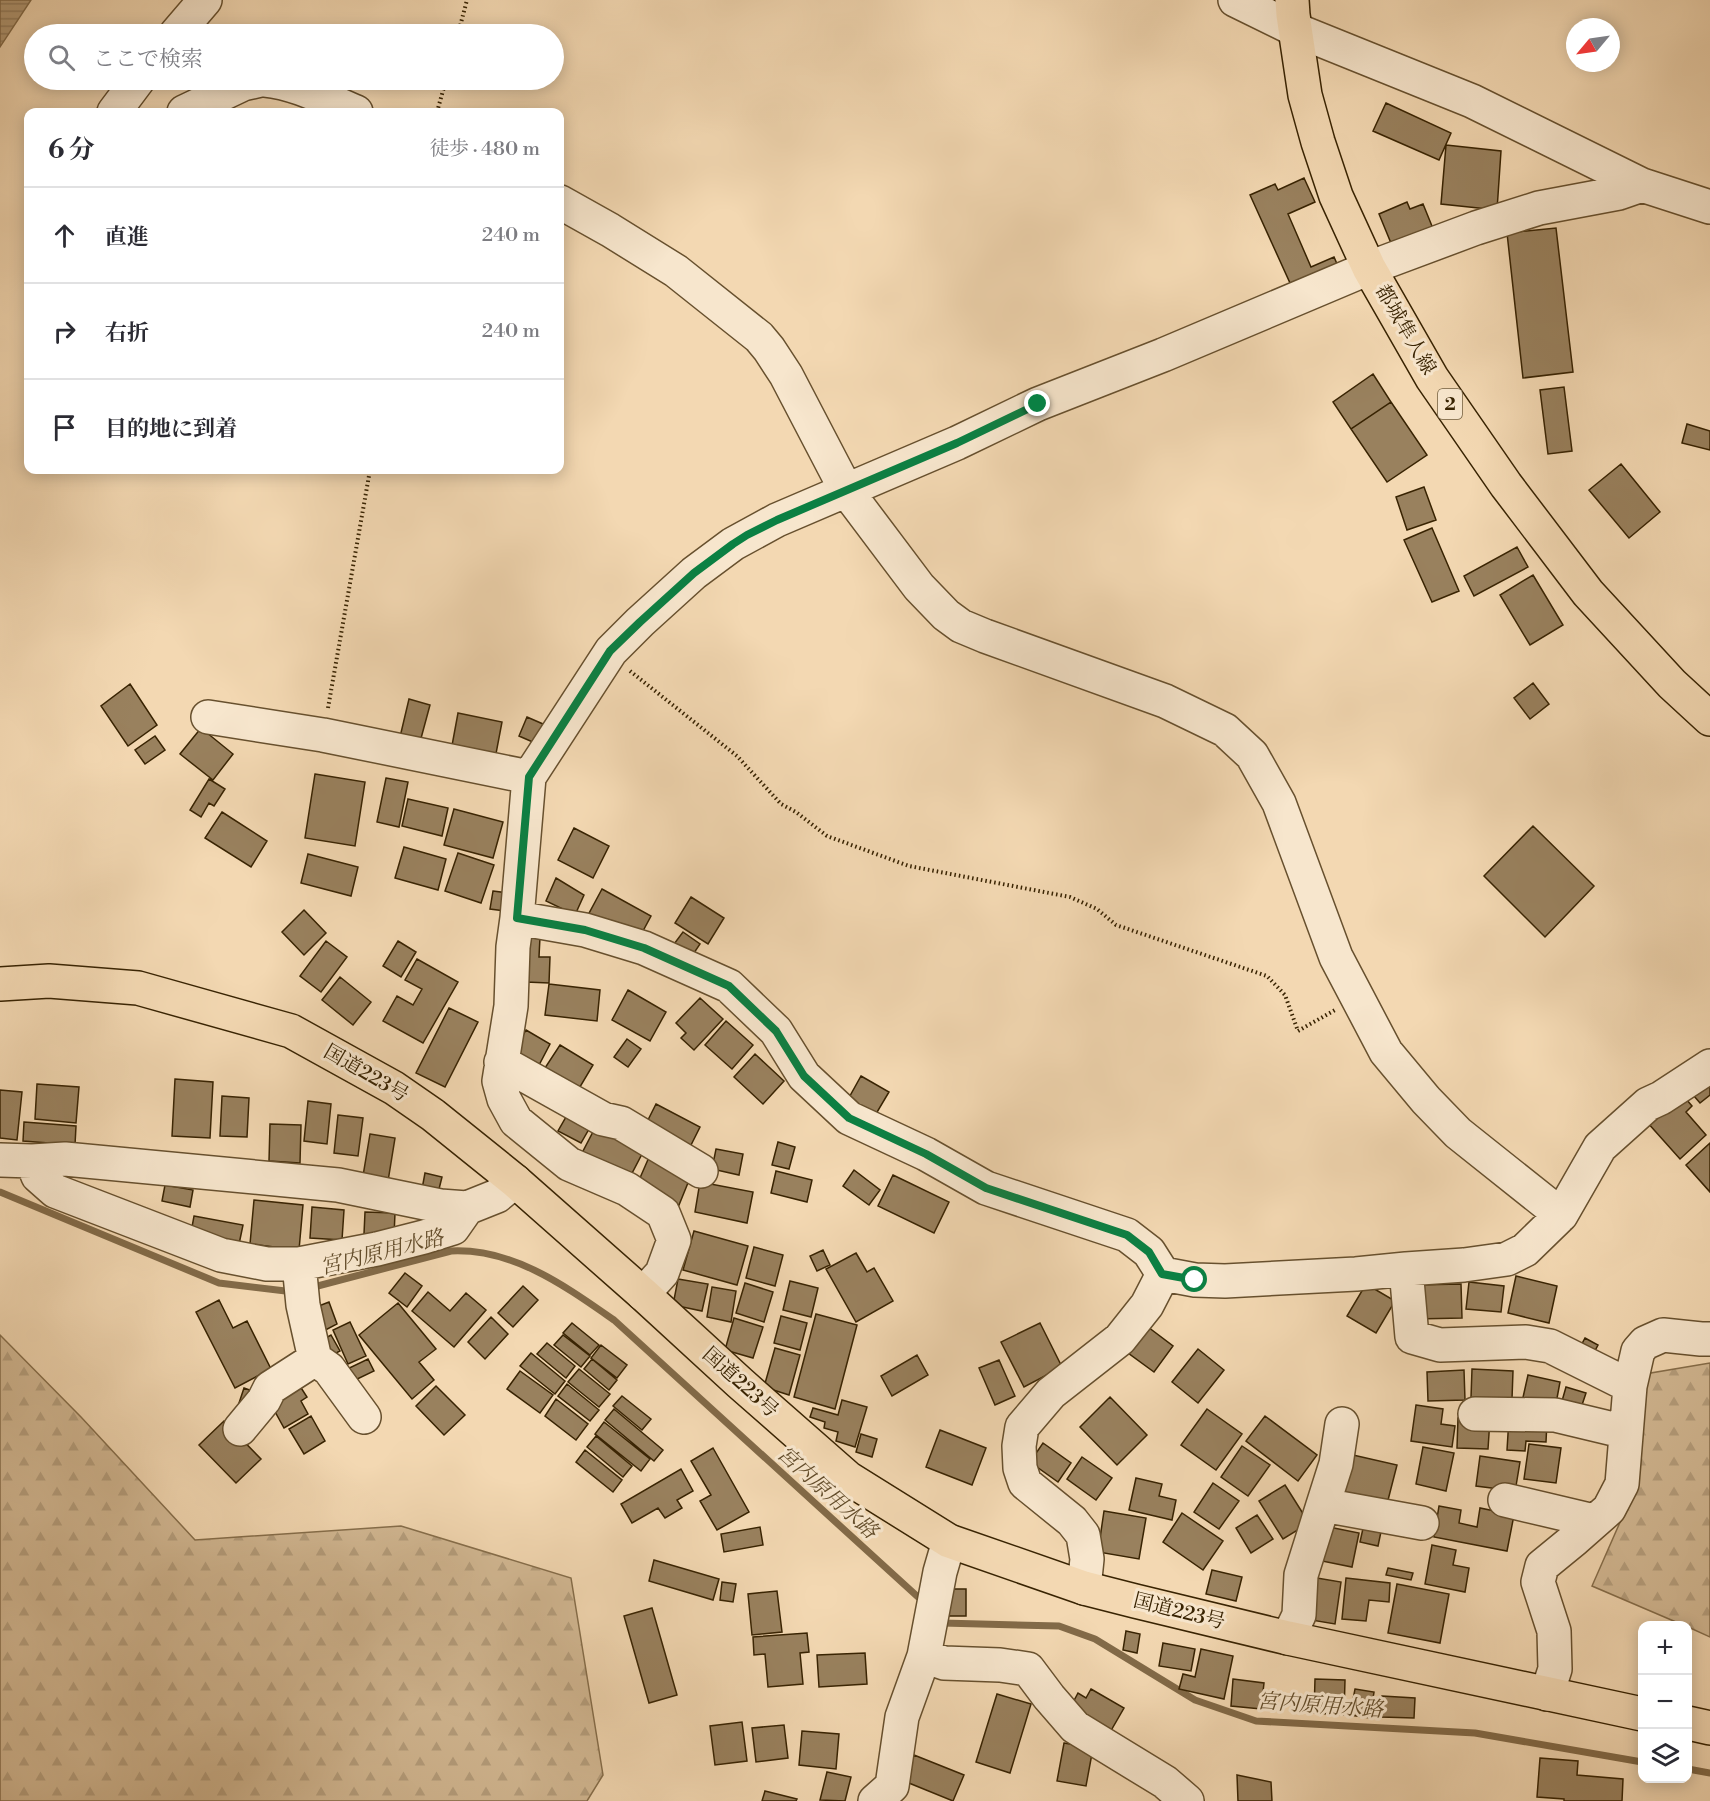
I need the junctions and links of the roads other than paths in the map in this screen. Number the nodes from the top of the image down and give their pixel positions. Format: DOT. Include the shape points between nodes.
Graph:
graph roads {
  1 [pos="206,0"];
  2 [pos="1235,0"];
  3 [pos="1293,15"];
  4 [pos="185,24"];
  5 [pos="130,90"];
  6 [pos="230,90"];
  7 [pos="304,90"];
  8 [pos="117,108"];
  9 [pos="192,108"];
  10 [pos="346,108"];
  11 [pos="1642,185"];
  12 [pos="564,204"];
  13 [pos="1710,207"];
  14 [pos="1369,268"];
  15 [pos="846,490"];
  16 [pos="208,717"];
  17 [pos="1710,719"];
  18 [pos="529,777"];
  19 [pos="517,918"];
  20 [pos="0,984"];
  21 [pos="501,1062"];
  22 [pos="1710,1066"];
  23 [pos="0,1160"];
  24 [pos="32,1161"];
  25 [pos="701,1171"];
  26 [pos="515,1181"];
  27 [pos="467,1208"];
  28 [pos="1561,1215"];
  29 [pos="1406,1269"];
  30 [pos="1162,1274"];
  31 [pos="301,1280"];
  32 [pos="644,1294"];
  33 [pos="1710,1339"];
  34 [pos="315,1359"];
  35 [pos="1630,1386"];
  36 [pos="1475,1413"];
  37 [pos="364,1417"];
  38 [pos="1342,1424"];
  39 [pos="240,1429"];
  40 [pos="1626,1432"];
  41 [pos="1505,1500"];
  42 [pos="1323,1505"];
  43 [pos="1594,1521"];
  44 [pos="1422,1523"];
  45 [pos="949,1541"];
  46 [pos="1084,1588"];
  47 [pos="1288,1638"];
  48 [pos="924,1656"];
  49 [pos="1547,1694"];
  50 [pos="1638,1712"];
  51 [pos="1692,1724"];
  52 [pos="1710,1728"];
  53 [pos="875,1801"];
  54 [pos="1187,1801"];
  1 -- 4 [label="street"];
  2 -- 3 [label="street"];
  3 -- 11 [label="street"];
  3 -- 14 [label="main road, 都城隼人線 / 2" via="1305,95 1318,142 1336,196"];
  5 -- 8 [label="street"];
  6 -- 9 [label="street"];
  7 -- 10 [label="street"];
  11 -- 13 [label="street"];
  11 -- 14 [label="street" via="1539,208"];
  12 -- 15 [label="street" via="676,271 759,337 786,375"];
  14 -- 15 [label="street" via="1038,404"];
  14 -- 17 [label="main road, 都城隼人線 / 2" via="1432,378 1506,486 1588,593"];
  15 -- 18 [label="street" via="733,544 694,573 610,651"];
  15 -- 28 [label="street" via="920,587 961,626 1165,701 1225,730 1252,755 1278,803 1336,957 1386,1052 1458,1133"];
  16 -- 18 [label="street" via="323,735"];
  18 -- 19 [label="street"];
  19 -- 21 [label="street" via="511,1006"];
  19 -- 30 [label="street" via="585,930 644,948 729,986 776,1031 804,1076 849,1118 986,1188 1127,1235 1149,1252"];
  20 -- 26 [label="main road, 国道223号" via="49,981 138,988 291,1031 394,1088"];
  21 -- 25 [label="street" via="603,1119 621,1123"];
  21 -- 32 [label="street" via="499,1081 516,1121 569,1164 627,1189 663,1213 674,1240 662,1273"];
  22 -- 28 [label="street" via="1648,1104 1600,1147"];
  23 -- 24 [label="street"];
  24 -- 27 [label="street" via="65,1160 338,1185"];
  24 -- 31 [label="street" via="38,1176 56,1191 221,1255 267,1264"];
  26 -- 27 [label="street" via="497,1196"];
  26 -- 32 [label="main road, 国道223号"];
  27 -- 31 [label="street" via="453,1228 377,1249"];
  28 -- 29 [label="street" via="1525,1250 1507,1259"];
  29 -- 30 [label="street" via="1225,1281"];
  29 -- 35 [label="street" via="1412,1337 1440,1346 1526,1342 1550,1346"];
  30 -- 46 [label="street" via="1147,1305 1120,1339 1051,1393 1022,1427 1020,1468 1025,1483 1072,1521 1083,1535 1087,1559"];
  31 -- 34 [label="street"];
  32 -- 45 [label="main road, 国道223号" via="848,1478"];
  33 -- 35 [label="street" via="1663,1335 1645,1342 1638,1351"];
  34 -- 37 [label="street" via="329,1369"];
  34 -- 39 [label="street" via="270,1388"];
  35 -- 40 [label="street"];
  36 -- 40 [label="street" via="1555,1415"];
  38 -- 42 [label="street" via="1336,1464"];
  40 -- 43 [label="street" via="1622,1484 1609,1509"];
  41 -- 43 [label="street"];
  42 -- 44 [label="street"];
  42 -- 47 [label="street" via="1301,1575 1299,1615"];
  43 -- 49 [label="street" via="1542,1566 1538,1582 1554,1631 1555,1669"];
  45 -- 46 [label="main road, 国道223号"];
  45 -- 48 [label="street"];
  46 -- 47 [label="main road, 国道223号"];
  47 -- 49 [label="main road, 国道223号"];
  48 -- 53 [label="street" via="902,1717 892,1786"];
  48 -- 54 [label="street" via="944,1663 1028,1669 1075,1727 1166,1782"];
  49 -- 50 [label="main road, 国道223号"];
  51 -- 52 [label="main road"];
}
